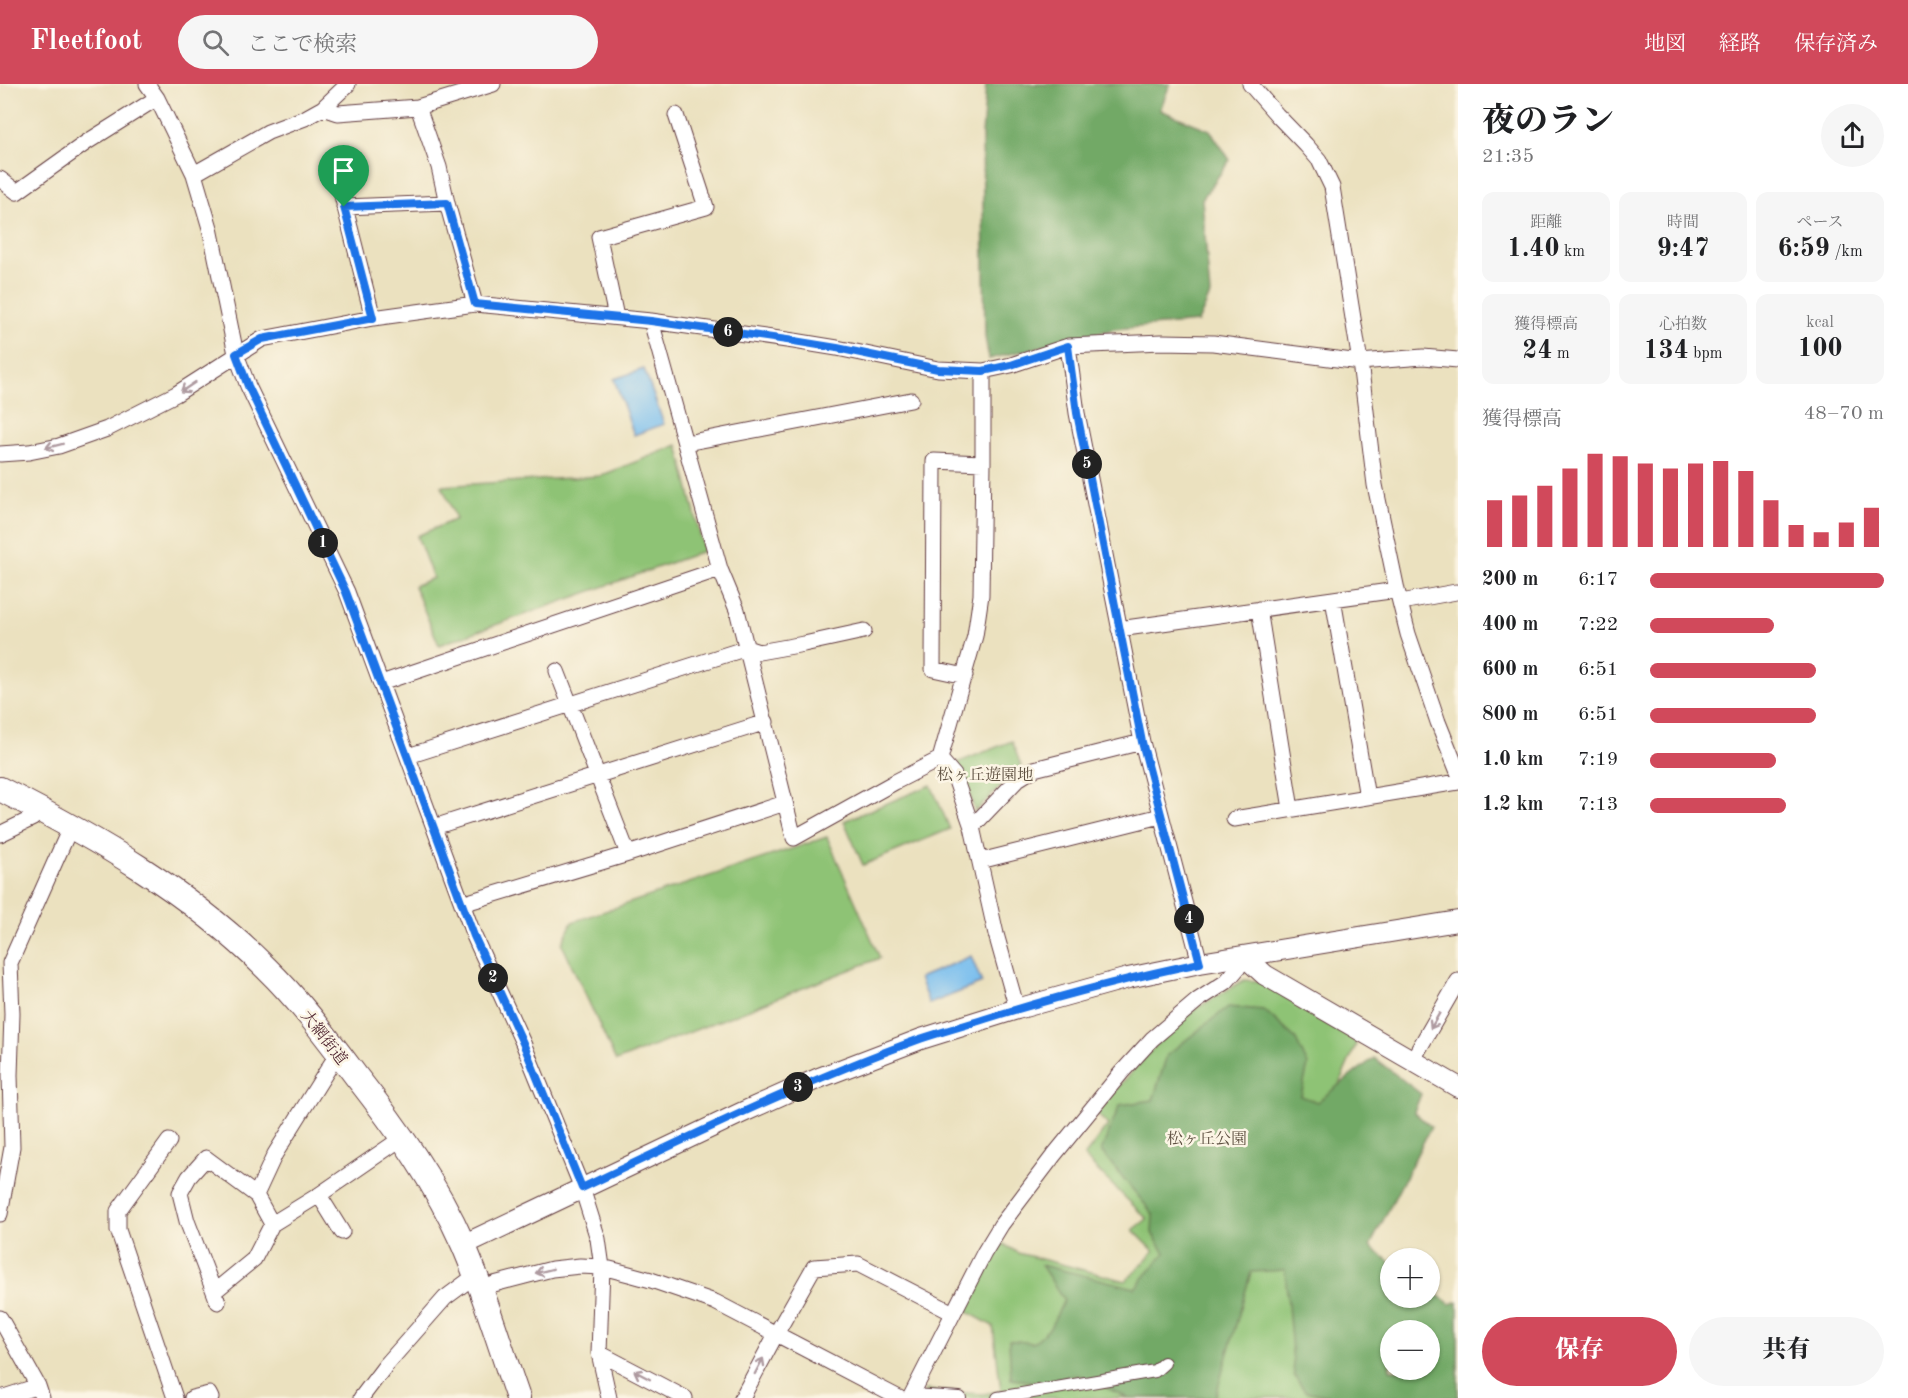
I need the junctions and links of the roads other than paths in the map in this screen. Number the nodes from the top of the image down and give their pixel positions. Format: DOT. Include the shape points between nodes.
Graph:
graph roads {
  1 [pos="147,84"];
  2 [pos="348,84"];
  3 [pos="493,84"];
  4 [pos="1250,84"];
  5 [pos="157,98"];
  6 [pos="418,107"];
  7 [pos="323,108"];
  8 [pos="676,115"];
  9 [pos="336,172"];
  10 [pos="194,174"];
  11 [pos="0,179"];
  12 [pos="447,203"];
  13 [pos="344,207"];
  14 [pos="475,304"];
  15 [pos="616,317"];
  16 [pos="373,318"];
  17 [pos="651,321"];
  18 [pos="1068,346"];
  19 [pos="236,354"];
  20 [pos="1458,360"];
  21 [pos="1360,362"];
  22 [pos="983,371"];
  23 [pos="911,400"];
  24 [pos="686,443"];
  25 [pos="0,454"];
  26 [pos="984,463"];
  27 [pos="720,569"];
  28 [pos="1456,592"];
  29 [pos="1399,596"];
  30 [pos="1333,599"];
  31 [pos="1259,609"];
  32 [pos="1119,629"];
  33 [pos="864,631"];
  34 [pos="747,648"];
  35 [pos="558,670"];
  36 [pos="965,676"];
  37 [pos="381,683"];
  38 [pos="570,703"];
  39 [pos="766,722"];
  40 [pos="1142,742"];
  41 [pos="408,756"];
  42 [pos="940,759"];
  43 [pos="1458,772"];
  44 [pos="598,776"];
  45 [pos="1458,782"];
  46 [pos="0,789"];
  47 [pos="1367,797"];
  48 [pos="785,803"];
  49 [pos="37,807"];
  50 [pos="1292,809"];
  51 [pos="1161,816"];
  52 [pos="1234,819"];
  53 [pos="71,826"];
  54 [pos="434,827"];
  55 [pos="972,827"];
  56 [pos="0,834"];
  57 [pos="628,854"];
  58 [pos="980,861"];
  59 [pos="462,904"];
  60 [pos="1458,921"];
  61 [pos="1244,956"];
  62 [pos="1200,963"];
  63 [pos="1458,981"];
  64 [pos="5,1000"];
  65 [pos="1017,1009"];
  66 [pos="338,1053"];
  67 [pos="1412,1061"];
  68 [pos="5,1075"];
  69 [pos="1458,1087"];
  70 [pos="402,1138"];
  71 [pos="169,1141"];
  72 [pos="582,1188"];
  73 [pos="256,1194"];
  74 [pos="319,1195"];
  75 [pos="0,1214"];
  76 [pos="272,1224"];
  77 [pos="342,1233"];
  78 [pos="463,1245"];
  79 [pos="602,1267"];
  80 [pos="478,1283"];
  81 [pos="953,1313"];
  82 [pos="0,1318"];
  83 [pos="776,1334"];
  84 [pos="599,1353"];
  85 [pos="1164,1363"];
  86 [pos="40,1392"];
  87 [pos="907,1397"];
  88 [pos="1,1398"];
  89 [pos="175,1398"];
  90 [pos="192,1398"];
  91 [pos="211,1398"];
  92 [pos="361,1398"];
  93 [pos="518,1398"];
  94 [pos="609,1398"];
  95 [pos="685,1398"];
  96 [pos="742,1398"];
  97 [pos="960,1398"];
  98 [pos="998,1398"];
  1 -- 5 [label="street"];
  2 -- 7 [label="street"];
  3 -- 6 [label="street"];
  4 -- 21 [label="street" via="1319,160 1332,188"];
  5 -- 10 [label="street"];
  5 -- 11 [label="street" via="17,192"];
  6 -- 7 [label="street" via="338,113"];
  6 -- 12 [label="street" via="440,167"];
  7 -- 10 [label="street" via="268,132"];
  8 -- 15 [label="street" via="706,207 599,237"];
  9 -- 13 [label="street"];
  10 -- 19 [label="street" via="210,228"];
  12 -- 13 [label="street"];
  12 -- 14 [label="street"];
  13 -- 16 [label="street"];
  14 -- 15 [label="street"];
  14 -- 16 [label="street"];
  15 -- 17 [label="street"];
  16 -- 19 [label="street" via="262,339"];
  17 -- 22 [label="street" via="837,348 938,369"];
  17 -- 24 [label="street"];
  18 -- 21 [label="street" via="1213,343"];
  18 -- 22 [label="street"];
  18 -- 32 [label="street" via="1077,413"];
  19 -- 25 [label="street, one-way" via="176,394 106,429 59,446"];
  19 -- 37 [label="street" via="346,592"];
  20 -- 21 [label="street" via="1423,357"];
  21 -- 29 [label="street" via="1376,485"];
  22 -- 26 [label="street"];
  23 -- 24 [label="street"];
  24 -- 27 [label="street"];
  26 -- 36 [label="street" via="981,595"];
  26 -- 36 [label="street" via="934,461 933,669"];
  27 -- 34 [label="street"];
  27 -- 37 [label="street"];
  28 -- 29 [label="street"];
  29 -- 30 [label="street"];
  29 -- 43 [label="street" via="1408,634"];
  30 -- 31 [label="street"];
  30 -- 47 [label="street"];
  31 -- 32 [label="street"];
  31 -- 50 [label="street"];
  32 -- 40 [label="street"];
  33 -- 34 [label="street" via="759,652"];
  34 -- 38 [label="street"];
  34 -- 39 [label="street"];
  35 -- 38 [label="street"];
  36 -- 42 [label="street"];
  37 -- 41 [label="street"];
  38 -- 41 [label="street"];
  38 -- 44 [label="street"];
  39 -- 44 [label="street"];
  39 -- 48 [label="street"];
  40 -- 51 [label="street"];
  40 -- 55 [label="street" via="1034,769 1018,779"];
  41 -- 54 [label="street"];
  42 -- 48 [label="street" via="794,838"];
  42 -- 55 [label="street" via="954,775"];
  44 -- 54 [label="street"];
  44 -- 57 [label="street"];
  45 -- 47 [label="street"];
  46 -- 49 [label="main road, 大網街道"];
  47 -- 50 [label="street"];
  48 -- 57 [label="street"];
  49 -- 53 [label="main road, 大網街道"];
  49 -- 56 [label="street" via="33,818"];
  50 -- 52 [label="street"];
  51 -- 58 [label="street"];
  51 -- 62 [label="street"];
  53 -- 64 [label="street" via="10,963"];
  53 -- 66 [label="main road, 大網街道" via="165,883 232,936 281,983"];
  54 -- 59 [label="street"];
  55 -- 58 [label="street"];
  57 -- 59 [label="street"];
  58 -- 65 [label="street"];
  59 -- 72 [label="street"];
  60 -- 61 [label="street"];
  61 -- 62 [label="street"];
  61 -- 67 [label="street" via="1265,975"];
  61 -- 81 [label="street" via="1226,982 1152,1039 1084,1116 1001,1225"];
  62 -- 65 [label="street" via="1128,978"];
  63 -- 67 [label="street, one-way"];
  64 -- 68 [label="street" via="12,1014"];
  65 -- 72 [label="street" via="921,1039 819,1078"];
  66 -- 70 [label="main road, 大網街道"];
  66 -- 73 [label="street" via="275,1154"];
  67 -- 69 [label="street"];
  68 -- 75 [label="street" via="12,1147"];
  70 -- 74 [label="street"];
  70 -- 78 [label="main road, 大網街道"];
  71 -- 89 [label="street" via="118,1211 118,1230"];
  72 -- 78 [label="street"];
  72 -- 79 [label="street"];
  73 -- 76 [label="street"];
  73 -- 76 [label="street" via="206,1158 180,1193 216,1297 254,1259"];
  74 -- 76 [label="street"];
  74 -- 77 [label="street"];
  78 -- 80 [label="main road, 大網街道"];
  79 -- 80 [label="street, one-way" via="552,1269 494,1284"];
  79 -- 83 [label="street" via="715,1302"];
  79 -- 84 [label="street"];
  80 -- 92 [label="street" via="445,1298"];
  80 -- 93 [label="main road, 大網街道"];
  81 -- 83 [label="street" via="858,1264 814,1267"];
  81 -- 87 [label="street"];
  82 -- 86 [label="street"];
  83 -- 87 [label="street"];
  96 -- 83 [label="street, one-way"];
  84 -- 94 [label="street"];
  95 -- 84 [label="street, one-way"];
  85 -- 98 [label="street" via="1155,1371"];
  86 -- 88 [label="street"];
  87 -- 97 [label="street"];
  90 -- 91 [label="street" via="209,1394"];
}
